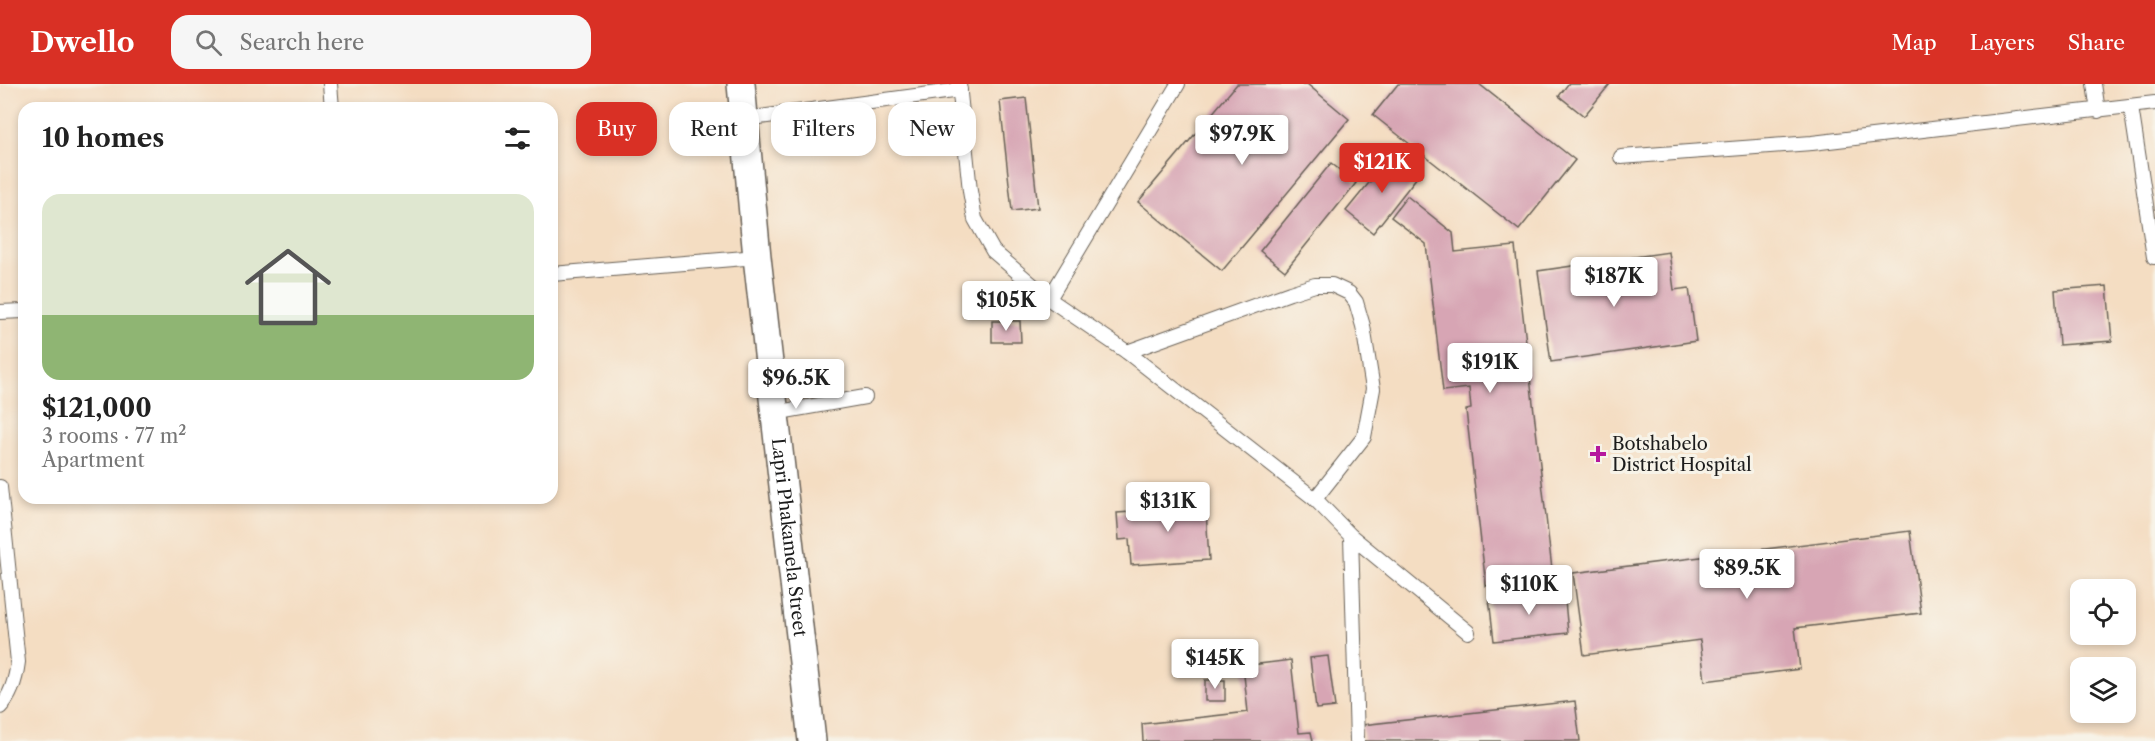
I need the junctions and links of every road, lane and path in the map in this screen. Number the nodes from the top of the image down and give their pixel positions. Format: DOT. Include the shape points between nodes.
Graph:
graph roads {
  1 [pos="330,84"];
  2 [pos="741,84"];
  3 [pos="1178,84"];
  4 [pos="2094,84"];
  5 [pos="960,87"];
  6 [pos="332,102"];
  7 [pos="743,102"];
  8 [pos="2155,103"];
  9 [pos="2131,106"];
  10 [pos="2098,111"];
  11 [pos="759,117"];
  12 [pos="748,156"];
  13 [pos="1621,157"];
  14 [pos="757,257"];
  15 [pos="2154,257"];
  16 [pos="558,274"];
  17 [pos="1049,299"];
  18 [pos="18,311"];
  19 [pos="0,312"];
  20 [pos="1127,352"];
  21 [pos="865,397"];
  22 [pos="774,413"];
  23 [pos="0,487"];
  24 [pos="1314,499"];
  25 [pos="1351,536"];
  26 [pos="1468,632"];
  27 [pos="0,706"];
  28 [pos="812,741"];
  29 [pos="1357,741"];
  1 -- 6 [label="lane"];
  2 -- 7 [label="street, Lapri Phakamela Street"];
  3 -- 17 [label="lane"];
  4 -- 10 [label="lane"];
  5 -- 11 [label="lane"];
  5 -- 17 [label="lane" via="975,219 993,251"];
  8 -- 9 [label="lane"];
  9 -- 10 [label="lane"];
  9 -- 15 [label="lane"];
  10 -- 13 [label="lane" via="1812,143"];
  12 -- 14 [label="street, Lapri Phakamela Street"];
  14 -- 16 [label="lane"];
  14 -- 22 [label="street, Lapri Phakamela Street"];
  17 -- 20 [label="lane"];
  18 -- 19 [label="lane"];
  20 -- 24 [label="lane"];
  20 -- 24 [label="lane" via="1315,285 1332,285 1349,292 1363,326 1373,389 1369,414 1364,437"];
  21 -- 22 [label="lane"];
  22 -- 28 [label="street, Lapri Phakamela Street"];
  23 -- 27 [label="lane" via="18,662 16,677"];
  24 -- 25 [label="lane"];
  25 -- 26 [label="lane"];
  25 -- 29 [label="lane"];
}
